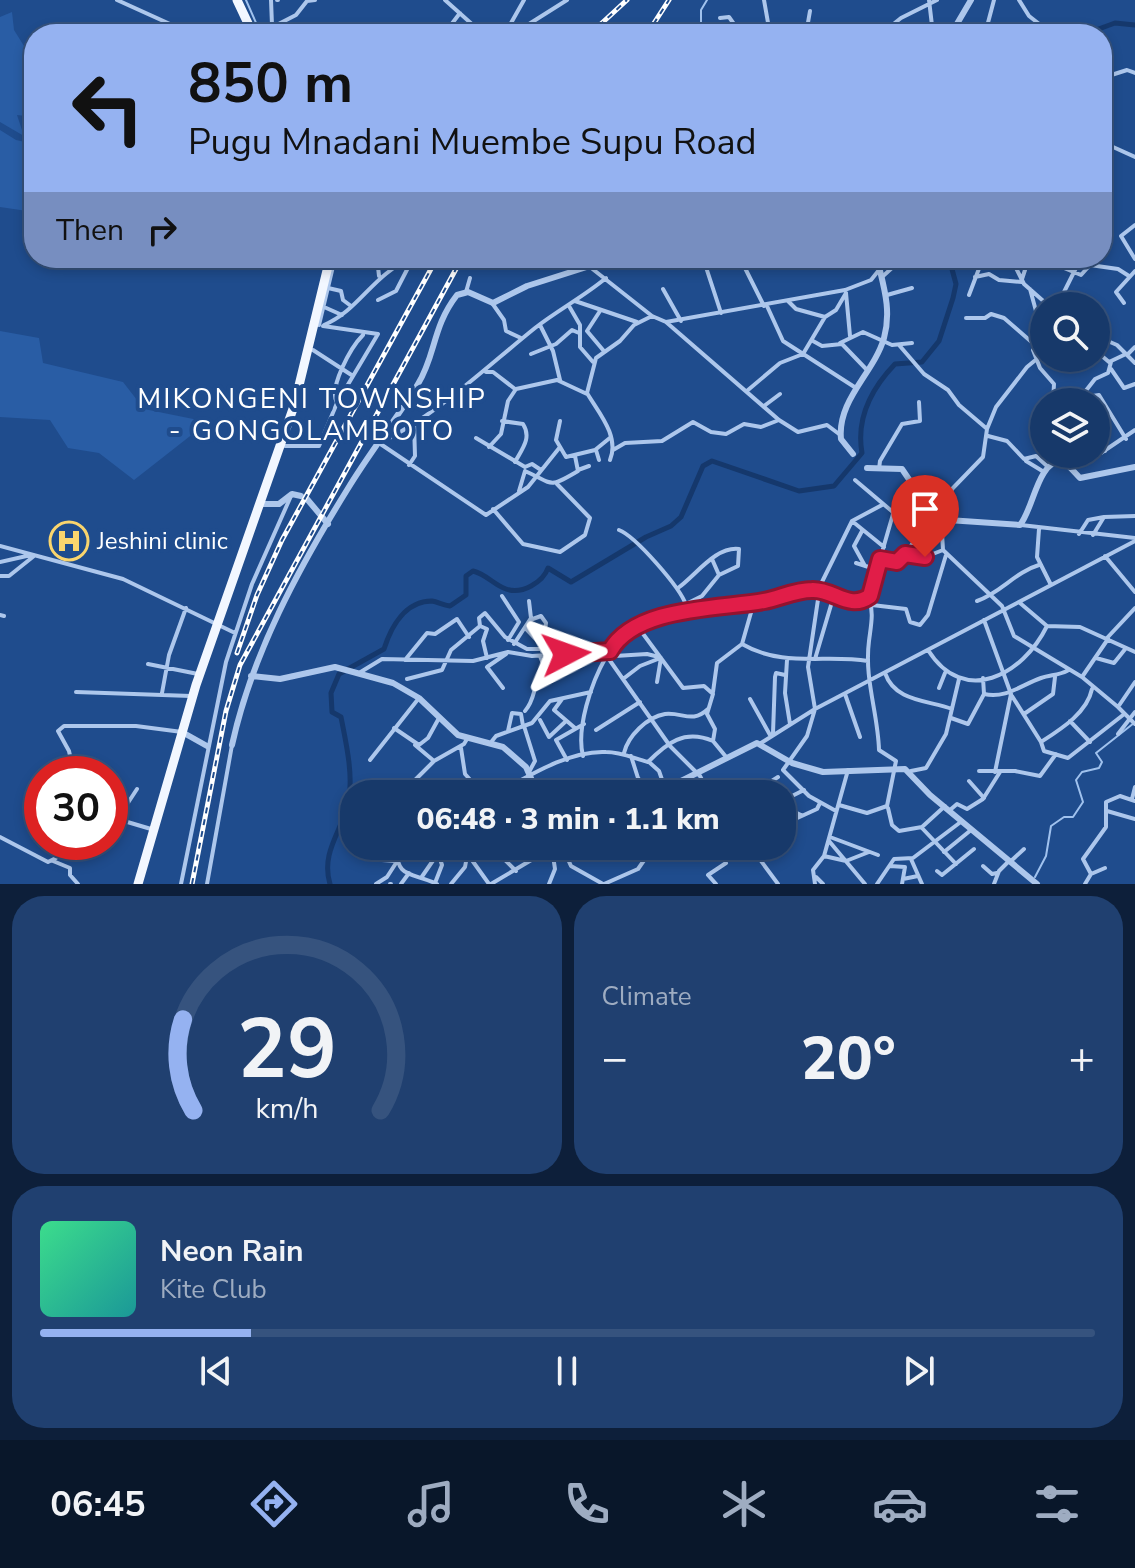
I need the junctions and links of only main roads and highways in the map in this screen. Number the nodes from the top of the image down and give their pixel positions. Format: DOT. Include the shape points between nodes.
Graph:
graph roads {
  1 [pos="237,0"];
  2 [pos="250,24"];
  3 [pos="331,268"];
  4 [pos="138,884"];
  1 -- 2 [label="main road"];
  3 -- 4 [label="main road" via="294,406 200,674"];
}
